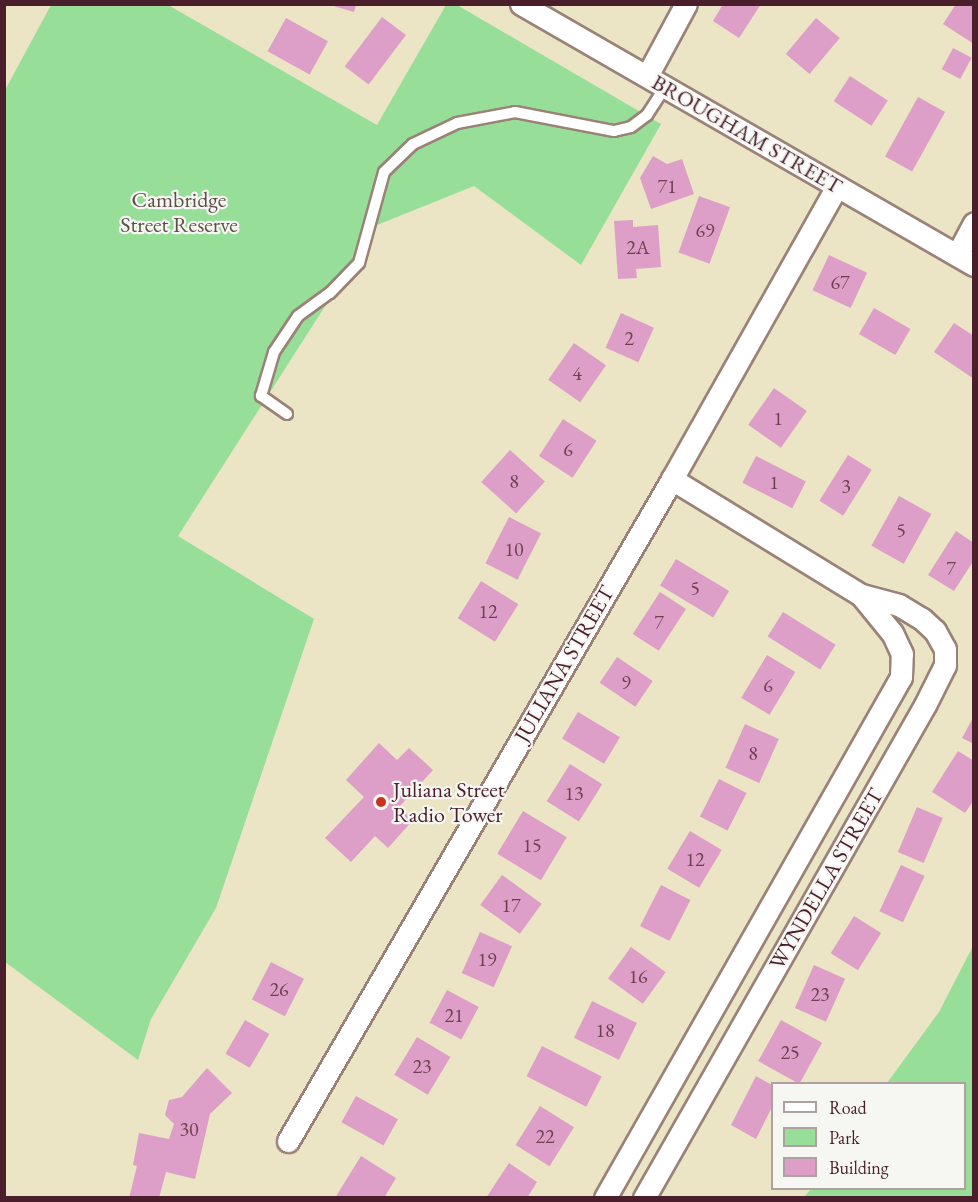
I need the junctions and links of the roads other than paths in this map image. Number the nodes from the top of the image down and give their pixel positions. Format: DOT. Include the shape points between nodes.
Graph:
graph roads {
  1 [pos="521,4"];
  2 [pos="686,4"];
  3 [pos="647,76"];
  4 [pos="665,87"];
  5 [pos="837,186"];
  6 [pos="974,223"];
  7 [pos="965,260"];
  8 [pos="287,414"];
  9 [pos="672,479"];
  10 [pos="861,595"];
  11 [pos="288,1140"];
  12 [pos="604,1197"];
  13 [pos="645,1197"];
  1 -- 3 [label="street, BROUGHAM STREET"];
  2 -- 3 [label="street"];
  3 -- 4 [label="street, BROUGHAM STREET"];
  4 -- 5 [label="street, BROUGHAM STREET"];
  4 -- 8 [label="lane" via="647,116 631,127 614,131 515,112 457,123 413,144 384,172 359,264 330,293 298,316 274,352 261,396"];
  5 -- 7 [label="street, BROUGHAM STREET"];
  5 -- 9 [label="street, JULIANA STREET"];
  6 -- 7 [label="street"];
  9 -- 10 [label="street, WYNDELLA STREET"];
  9 -- 11 [label="street, JULIANA STREET"];
  10 -- 12 [label="street, WYNDELLA STREET" via="892,633 902,654 901,677"];
  10 -- 13 [label="street, WYNDELLA STREET" via="899,605 922,620 935,631 945,649 945,665 926,705"];
}
